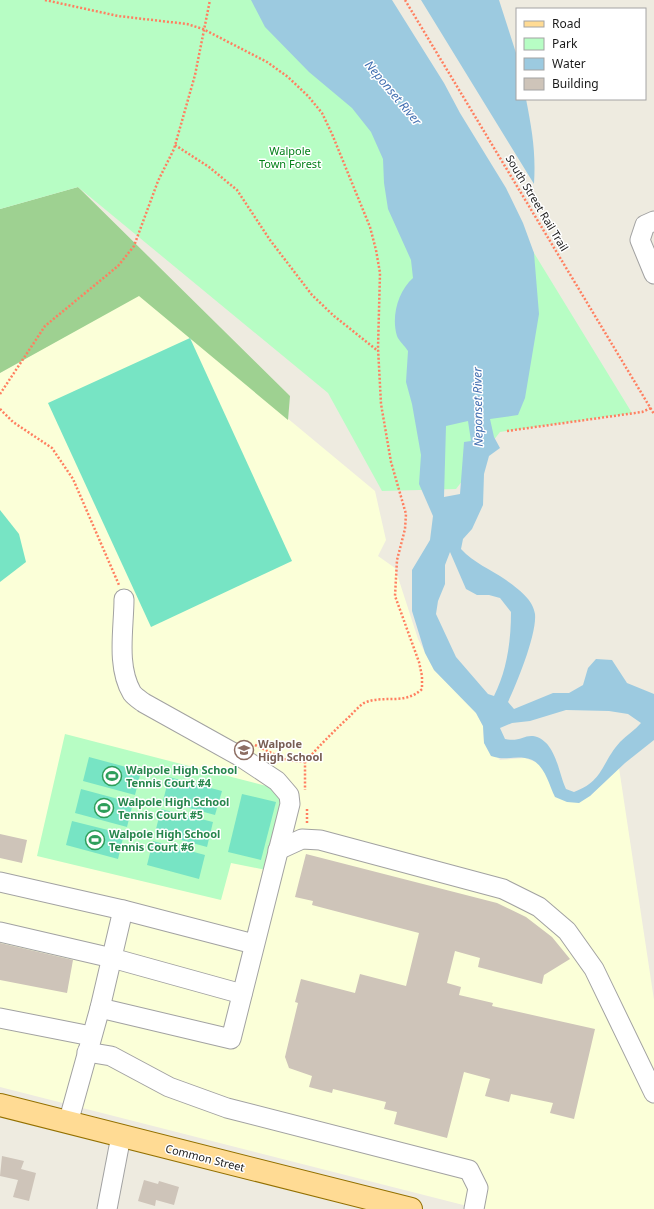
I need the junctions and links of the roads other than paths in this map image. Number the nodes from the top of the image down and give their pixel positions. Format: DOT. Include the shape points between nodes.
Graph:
graph roads {
  1 [pos="654,221"];
  2 [pos="654,274"];
  3 [pos="124,598"];
  4 [pos="278,850"];
  5 [pos="0,882"];
  6 [pos="123,910"];
  7 [pos="0,932"];
  8 [pos="254,944"];
  9 [pos="112,958"];
  10 [pos="242,994"];
  11 [pos="100,1008"];
  12 [pos="0,1018"];
  13 [pos="89,1044"];
  14 [pos="654,1093"];
  15 [pos="0,1105"];
  16 [pos="68,1123"];
  17 [pos="121,1136"];
  18 [pos="107,1209"];
  19 [pos="411,1209"];
  20 [pos="474,1209"];
  1 -- 2 [label="street" via="645,225 640,240"];
  3 -- 4 [label="street" via="122,656 126,679 133,695 241,757 283,786 289,795 290,804"];
  4 -- 8 [label="street"];
  4 -- 14 [label="street" via="306,838 320,840 503,889 538,907 567,931 594,968"];
  5 -- 6 [label="street"];
  6 -- 8 [label="street"];
  6 -- 9 [label="street"];
  7 -- 9 [label="street"];
  8 -- 10 [label="street"];
  9 -- 10 [label="street"];
  9 -- 11 [label="street"];
  10 -- 11 [label="street" via="231,1039"];
  11 -- 13 [label="street"];
  12 -- 13 [label="street"];
  13 -- 16 [label="street"];
  13 -- 20 [label="street" via="169,1087 227,1108 469,1170 478,1188"];
  15 -- 16 [label="main road, Common Street"];
  16 -- 17 [label="main road, Common Street"];
  17 -- 18 [label="street"];
  17 -- 19 [label="main road, Common Street"];
}
